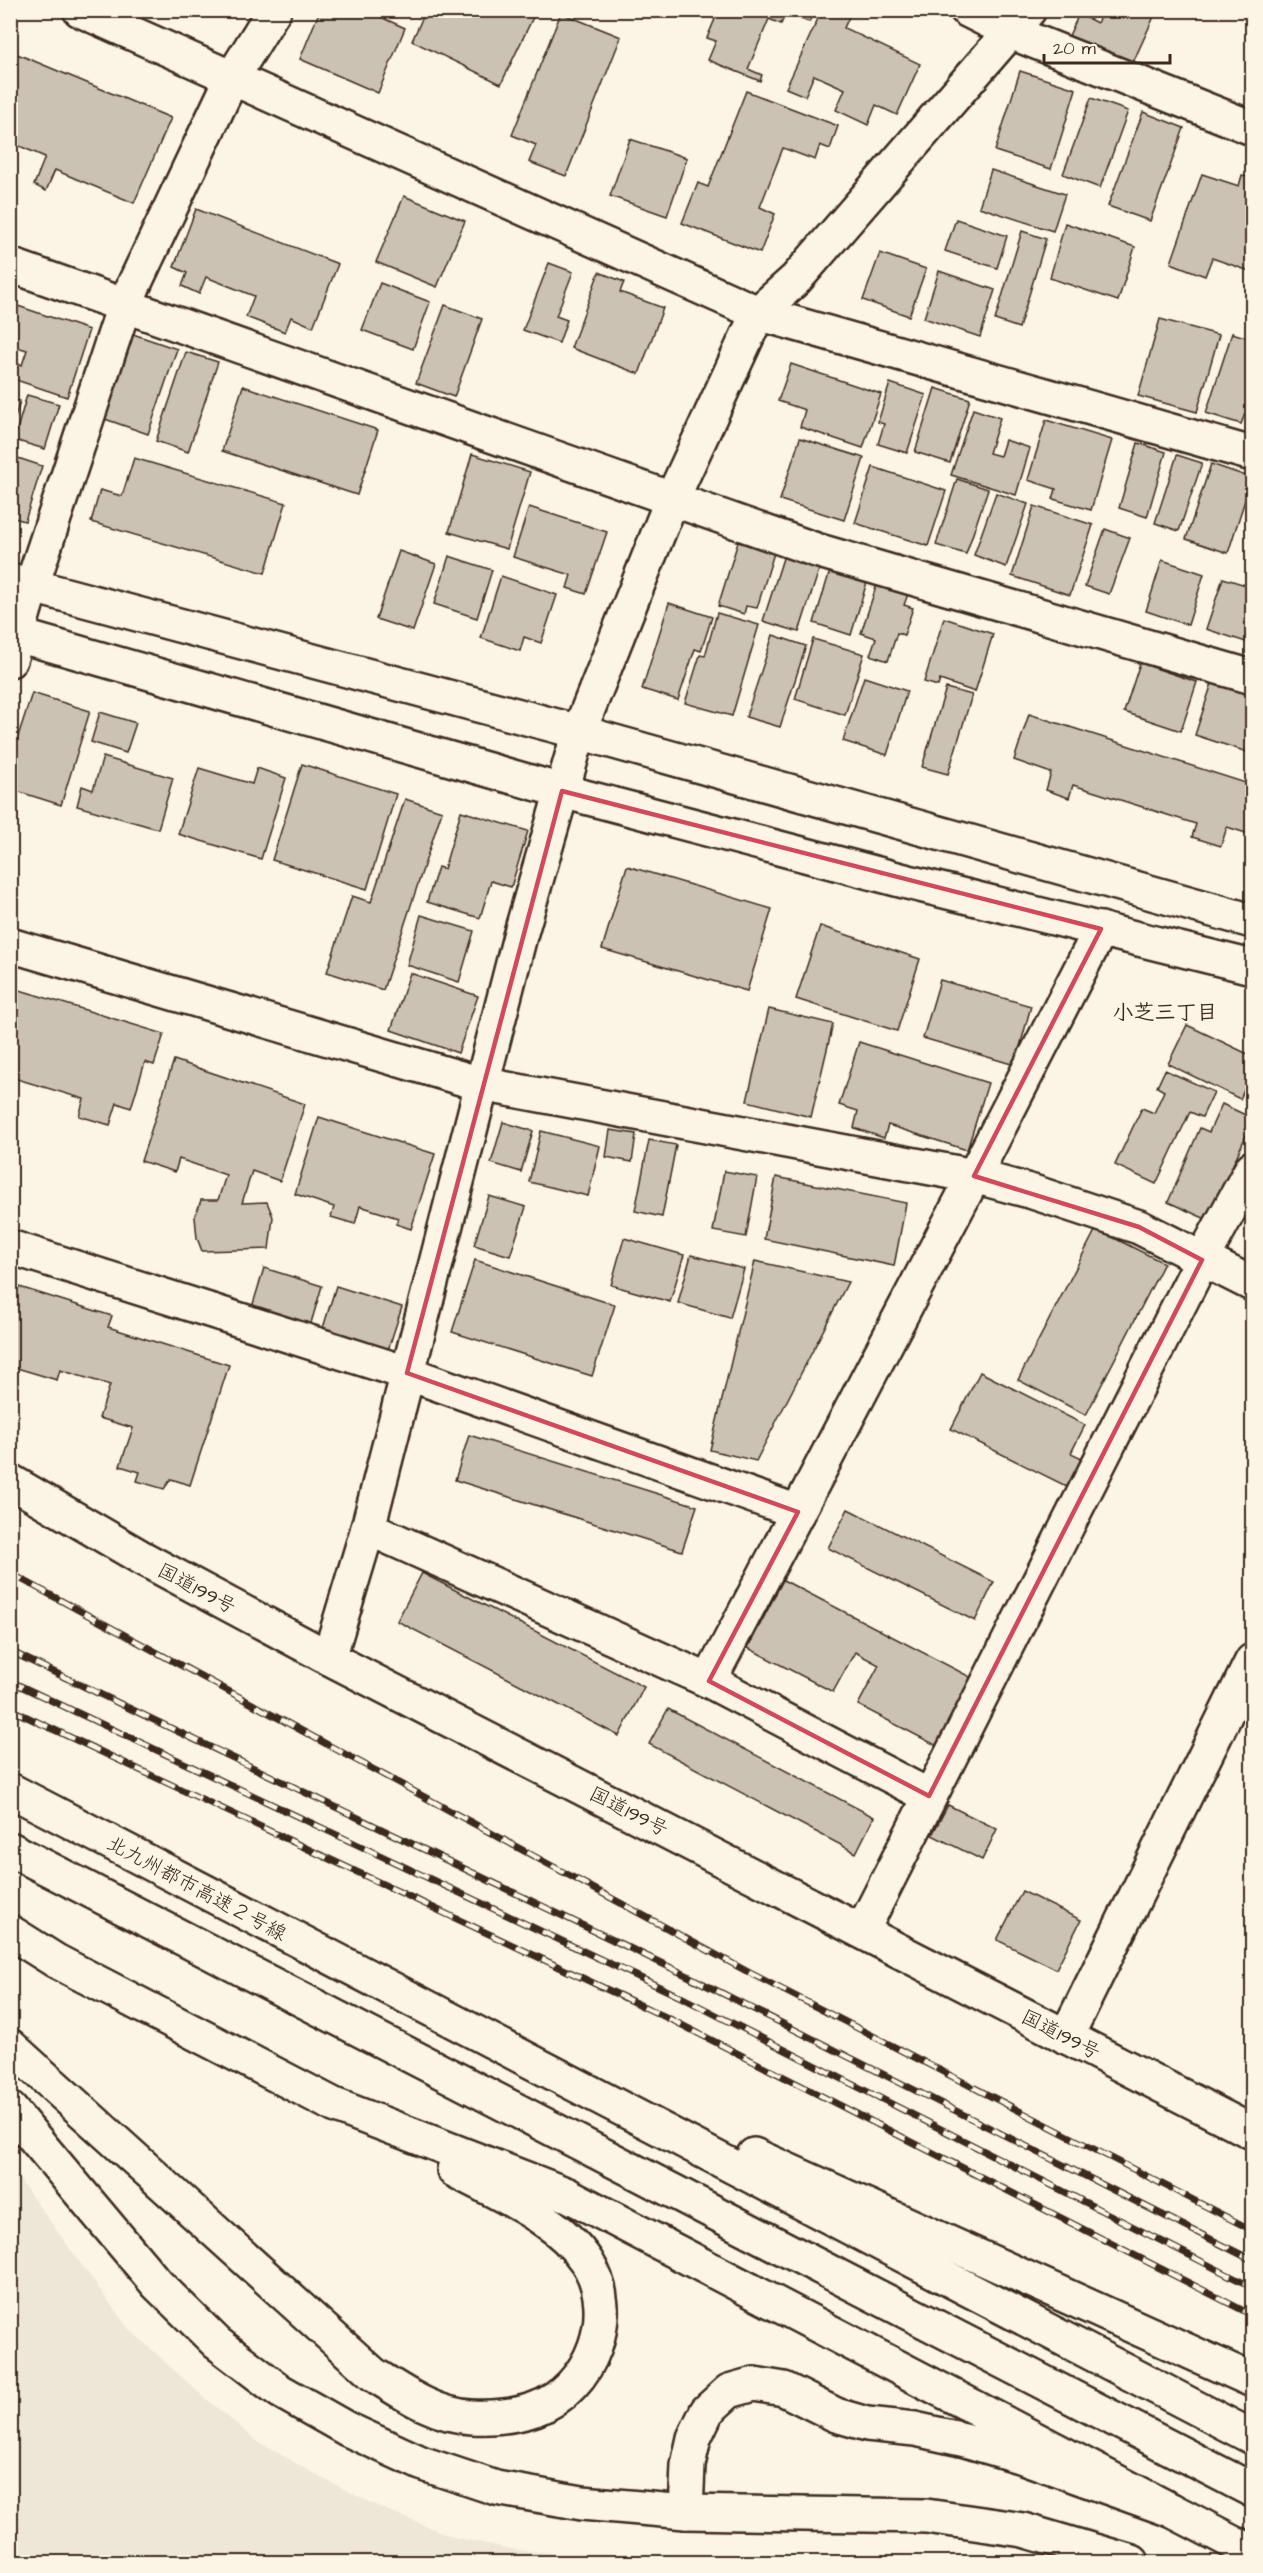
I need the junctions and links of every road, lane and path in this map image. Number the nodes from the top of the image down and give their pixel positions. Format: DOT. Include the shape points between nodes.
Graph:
graph roads {
  1 [pos="80,10"];
  2 [pos="274,10"];
  3 [pos="967,10"];
  4 [pos="1020,21"];
  5 [pos="232,78"];
  6 [pos="1252,128"];
  7 [pos="10,265"];
  8 [pos="124,306"];
  9 [pos="758,313"];
  10 [pos="1252,454"];
  11 [pos="672,499"];
  12 [pos="21,582"];
  13 [pos="13,642"];
  14 [pos="1252,677"];
  15 [pos="579,732"];
  16 [pos="562,791"];
  17 [pos="1252,921"];
  18 [pos="1101,929"];
  19 [pos="10,945"];
  20 [pos="1252,967"];
  21 [pos="481,1084"];
  22 [pos="1252,1168"];
  23 [pos="974,1176"];
  24 [pos="10,1247"];
  25 [pos="1202,1260"];
  26 [pos="1252,1284"];
  27 [pos="407,1373"];
  28 [pos="10,1481"];
  29 [pos="798,1512"];
  30 [pos="368,1528"];
  31 [pos="330,1658"];
  32 [pos="1252,1661"];
  33 [pos="709,1681"];
  34 [pos="10,1790"];
  35 [pos="929,1796"];
  36 [pos="10,1849"];
  37 [pos="862,1931"];
  38 [pos="10,1932"];
  39 [pos="384,1986"];
  40 [pos="1066,2037"];
  41 [pos="10,2046"];
  42 [pos="334,2105"];
  43 [pos="10,2109"];
  44 [pos="1252,2132"];
  45 [pos="1252,2380"];
  46 [pos="1252,2437"];
  47 [pos="1252,2490"];
  48 [pos="1171,2510"];
  49 [pos="686,2512"];
  50 [pos="1252,2552"];
  51 [pos="1132,2562"];
  1 -- 5 [label="main road"];
  2 -- 5 [label="main road"];
  3 -- 4 [label="main road"];
  4 -- 6 [label="main road"];
  4 -- 9 [label="main road" via="796,279"];
  5 -- 8 [label="main road"];
  5 -- 9 [label="main road"];
  7 -- 8 [label="main road"];
  8 -- 11 [label="main road"];
  8 -- 12 [label="main road"];
  9 -- 10 [label="main road"];
  9 -- 11 [label="main road"];
  11 -- 14 [label="main road" via="816,550"];
  11 -- 15 [label="main road"];
  12 -- 13 [label="main road"];
  12 -- 15 [label="main road"];
  13 -- 16 [label="main road"];
  15 -- 16 [label="main road"];
  15 -- 17 [label="main road"];
  16 -- 18 [label="main road"];
  16 -- 21 [label="main road"];
  18 -- 20 [label="main road"];
  18 -- 23 [label="main road"];
  19 -- 21 [label="main road"];
  21 -- 23 [label="main road"];
  21 -- 27 [label="main road"];
  22 -- 25 [label="main road"];
  23 -- 25 [label="main road" via="1139,1227"];
  23 -- 29 [label="main road"];
  24 -- 27 [label="main road"];
  25 -- 26 [label="main road"];
  25 -- 35 [label="main road"];
  27 -- 29 [label="main road"];
  27 -- 30 [label="main road"];
  28 -- 31 [label="main road, 国道199号" via="144,1559"];
  29 -- 33 [label="main road"];
  30 -- 31 [label="main road"];
  30 -- 33 [label="main road"];
  31 -- 37 [label="main road, 国道199号"];
  32 -- 40 [label="main road"];
  33 -- 35 [label="main road"];
  34 -- 39 [label="main road, 北九州都市高速２号線"];
  35 -- 37 [label="main road"];
  36 -- 47 [label="main road"];
  37 -- 40 [label="main road, 国道199号"];
  38 -- 42 [label="main road" via="56,1961"];
  39 -- 45 [label="main road"];
  39 -- 46 [label="main road"];
  40 -- 44 [label="main road, 国道199号"];
  41 -- 42 [label="main road" via="337,2342 406,2395 438,2410 470,2417 502,2416 536,2408 563,2393 582,2373 596,2346 602,2319 599,2289 587,2263 565,2236 530,2211"];
  42 -- 48 [label="main road" via="568,2195"];
  43 -- 49 [label="main road" via="157,2284 217,2343 280,2391 347,2429 421,2463 496,2488 582,2503"];
  48 -- 49 [label="main road" via="965,2439 867,2424 836,2415 784,2389 754,2384 729,2391 707,2411 694,2438 688,2465"];
  48 -- 50 [label="main road"];
  49 -- 51 [label="main road" via="926,2516 1023,2530"];
}
